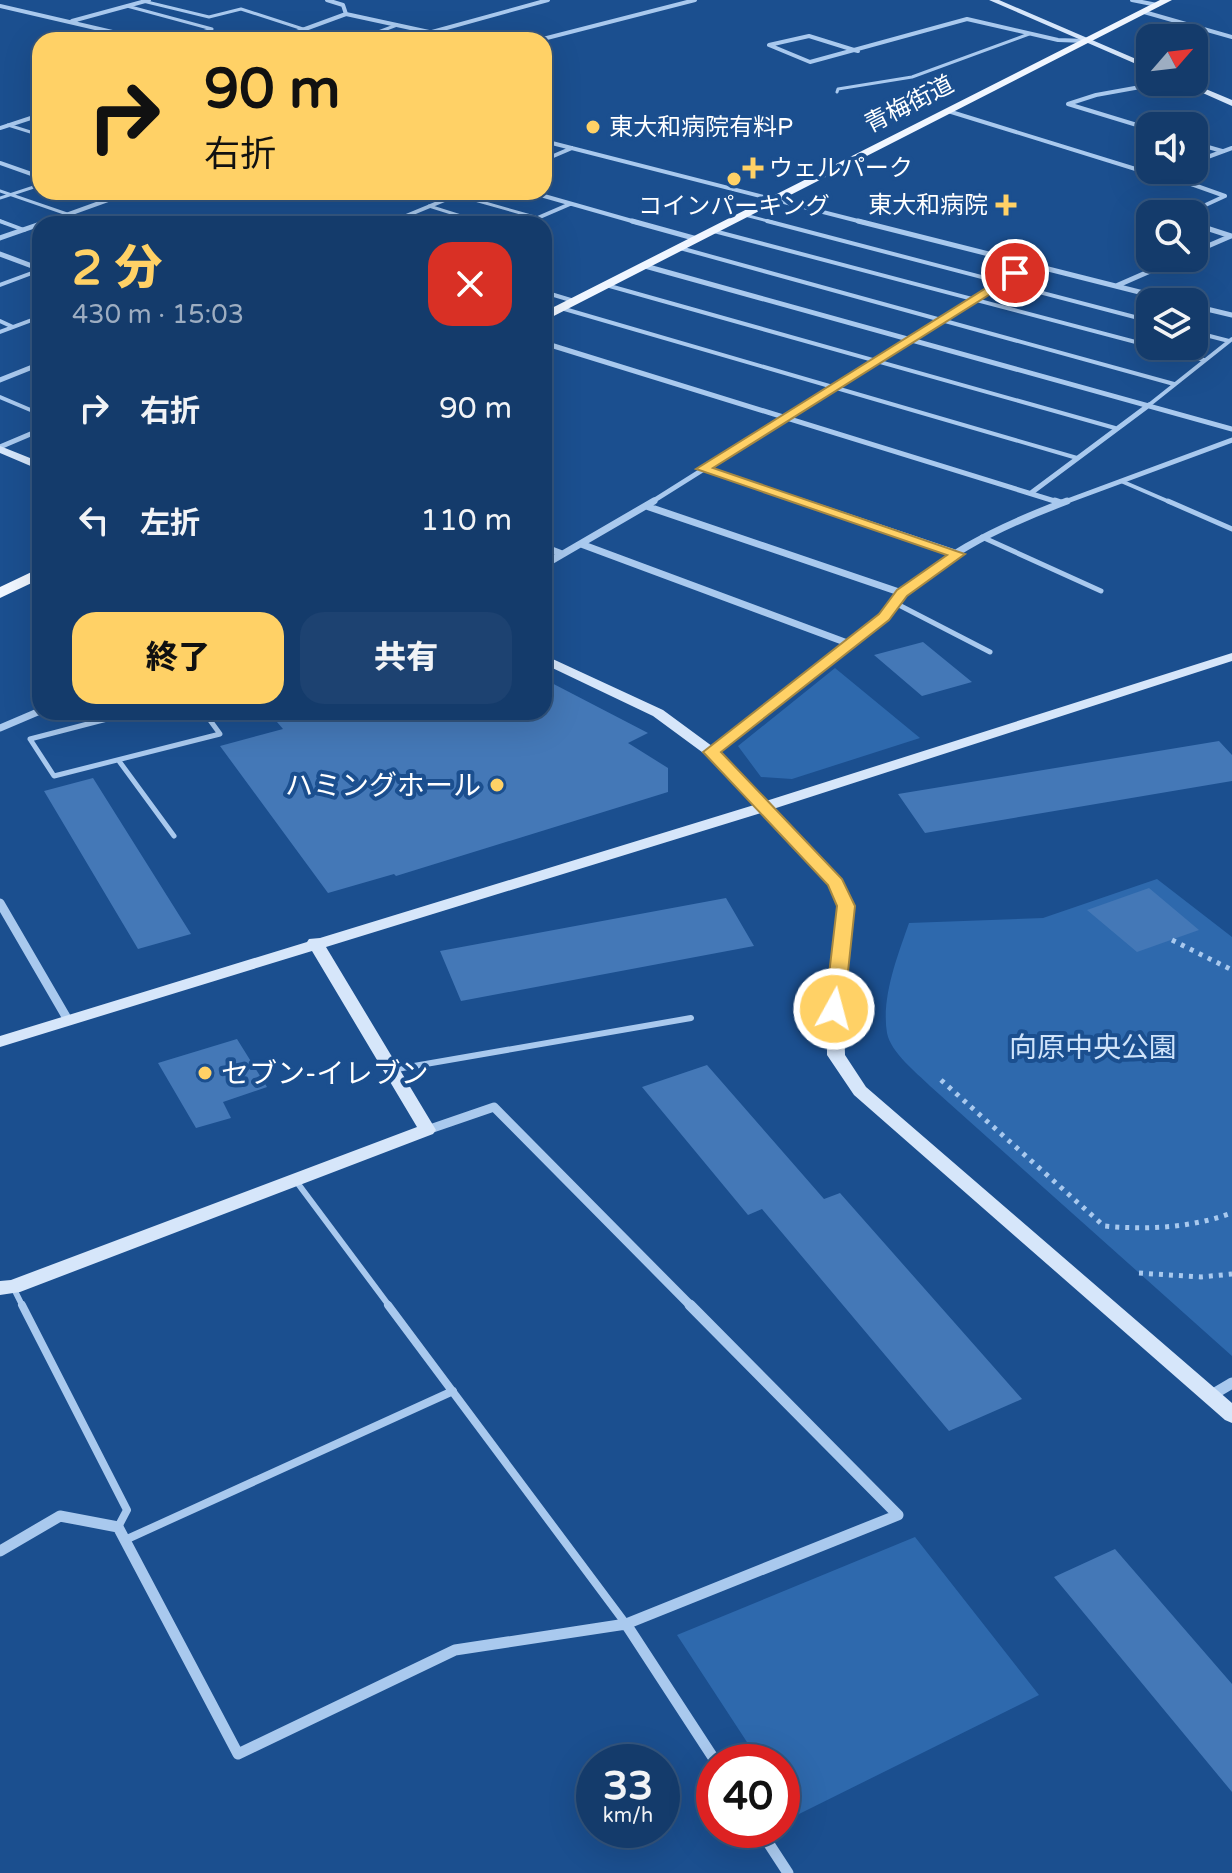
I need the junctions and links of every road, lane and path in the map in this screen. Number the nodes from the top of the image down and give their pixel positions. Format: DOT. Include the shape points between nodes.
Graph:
graph roads {
  1 [pos="327,0"];
  2 [pos="548,0"];
  3 [pos="695,0"];
  4 [pos="993,0"];
  5 [pos="1132,0"];
  6 [pos="146,1"];
  7 [pos="1162,3"];
  8 [pos="0,6"];
  9 [pos="127,6"];
  10 [pos="1144,12"];
  11 [pos="346,14"];
  12 [pos="72,21"];
  13 [pos="397,25"];
  14 [pos="306,30"];
  15 [pos="115,32"];
  16 [pos="202,32"];
  17 [pos="299,32"];
  18 [pos="378,32"];
  19 [pos="428,32"];
  20 [pos="436,32"];
  21 [pos="1029,34"];
  22 [pos="552,37"];
  23 [pos="1232,37"];
  24 [pos="1086,41"];
  25 [pos="858,51"];
  26 [pos="1136,62"];
  27 [pos="1136,88"];
  28 [pos="837,92"];
  29 [pos="1208,93"];
  30 [pos="1232,103"];
  31 [pos="948,111"];
  32 [pos="32,118"];
  33 [pos="8,125"];
  34 [pos="1136,125"];
  35 [pos="0,128"];
  36 [pos="32,132"];
  37 [pos="552,143"];
  38 [pos="1208,147"];
  39 [pos="572,148"];
  40 [pos="1232,148"];
  41 [pos="1222,151"];
  42 [pos="1208,156"];
  43 [pos="552,157"];
  44 [pos="0,164"];
  45 [pos="1136,169"];
  46 [pos="32,174"];
  47 [pos="1191,184"];
  48 [pos="32,188"];
  49 [pos="0,191"];
  50 [pos="11,195"];
  51 [pos="0,198"];
  52 [pos="552,198"];
  53 [pos="107,200"];
  54 [pos="444,200"];
  55 [pos="475,200"];
  56 [pos="775,200"];
  57 [pos="571,204"];
  58 [pos="1208,204"];
  59 [pos="429,206"];
  60 [pos="67,214"];
  61 [pos="745,215"];
  62 [pos="62,216"];
  63 [pos="405,216"];
  64 [pos="461,216"];
  65 [pos="531,216"];
  66 [pos="543,216"];
  67 [pos="0,221"];
  68 [pos="32,227"];
  69 [pos="1208,228"];
  70 [pos="24,230"];
  71 [pos="714,231"];
  72 [pos="1232,236"];
  73 [pos="0,238"];
  74 [pos="697,239"];
  75 [pos="1208,246"];
  76 [pos="680,248"];
  77 [pos="0,254"];
  78 [pos="1030,264"];
  79 [pos="32,266"];
  80 [pos="645,266"];
  81 [pos="32,272"];
  82 [pos="1148,272"];
  83 [pos="1001,282"];
  84 [pos="0,285"];
  85 [pos="606,285"];
  86 [pos="1116,286"];
  87 [pos="1136,291"];
  88 [pos="552,294"];
  89 [pos="973,300"];
  90 [pos="574,301"];
  91 [pos="561,308"];
  92 [pos="1208,309"];
  93 [pos="552,313"];
  94 [pos="1232,315"];
  95 [pos="1136,317"];
  96 [pos="32,320"];
  97 [pos="942,320"];
  98 [pos="0,321"];
  99 [pos="13,327"];
  100 [pos="0,332"];
  101 [pos="1208,335"];
  102 [pos="910,339"];
  103 [pos="1230,340"];
  104 [pos="1136,342"];
  105 [pos="552,345"];
  106 [pos="1208,357"];
  107 [pos="1204,360"];
  108 [pos="874,361"];
  109 [pos="32,368"];
  110 [pos="0,380"];
  111 [pos="1174,384"];
  112 [pos="834,387"];
  113 [pos="0,397"];
  114 [pos="1149,405"];
  115 [pos="32,411"];
  116 [pos="786,417"];
  117 [pos="1115,428"];
  118 [pos="1232,429"];
  119 [pos="32,434"];
  120 [pos="1232,440"];
  121 [pos="0,448"];
  122 [pos="1077,458"];
  123 [pos="32,462"];
  124 [pos="703,469"];
  125 [pos="1121,481"];
  126 [pos="1031,493"];
  127 [pos="1062,503"];
  128 [pos="646,506"];
  129 [pos="1232,529"];
  130 [pos="982,537"];
  131 [pos="581,544"];
  132 [pos="552,550"];
  133 [pos="562,554"];
  134 [pos="958,554"];
  135 [pos="552,560"];
  136 [pos="32,577"];
  137 [pos="1101,591"];
  138 [pos="0,593"];
  139 [pos="902,593"];
  140 [pos="895,603"];
  141 [pos="850,644"];
  142 [pos="990,652"];
  143 [pos="1232,657"];
  144 [pos="552,663"];
  145 [pos="32,714"];
  146 [pos="103,720"];
  147 [pos="210,720"];
  148 [pos="0,728"];
  149 [pos="711,752"];
  150 [pos="119,761"];
  151 [pos="763,807"];
  152 [pos="174,836"];
  153 [pos="0,903"];
  154 [pos="1172,940"];
  155 [pos="315,942"];
  156 [pos="1232,970"];
  157 [pos="691,1018"];
  158 [pos="68,1020"];
  159 [pos="0,1042"];
  160 [pos="391,1070"];
  161 [pos="941,1080"];
  162 [pos="427,1130"];
  163 [pos="295,1181"];
  164 [pos="1232,1213"];
  165 [pos="1139,1273"];
  166 [pos="1232,1274"];
  167 [pos="6,1287"];
  168 [pos="1232,1383"];
  169 [pos="453,1391"];
  170 [pos="1210,1396"];
  171 [pos="1232,1415"];
  172 [pos="118,1527"];
  173 [pos="125,1540"];
  174 [pos="0,1551"];
  175 [pos="626,1624"];
  176 [pos="704,1744"];
  177 [pos="772,1848"];
  178 [pos="788,1873"];
  1 -- 11 [label="street" via="343,5"];
  2 -- 20 [label="street"];
  3 -- 22 [label="street"];
  4 -- 24 [label="street"];
  5 -- 7 [label="street"];
  6 -- 9 [label="street"];
  6 -- 14 [label="lane" via="209,17 241,9"];
  7 -- 10 [label="main road, 青梅街道"];
  8 -- 12 [label="street"];
  9 -- 12 [label="street"];
  9 -- 16 [label="lane" via="212,29"];
  10 -- 23 [label="street"];
  10 -- 24 [label="main road, 青梅街道"];
  11 -- 13 [label="street"];
  11 -- 14 [label="street"];
  12 -- 15 [label="street"];
  13 -- 18 [label="lane"];
  13 -- 19 [label="street"];
  14 -- 17 [label="street"];
  21 -- 24 [label="street"];
  21 -- 25 [label="street" via="967,19"];
  21 -- 28 [label="lane" via="912,77"];
  24 -- 26 [label="street"];
  24 -- 31 [label="main road, 青梅街道"];
  25 -- 25 [label="street" via="809,36 769,45 810,62"];
  27 -- 34 [label="street" via="1068,104"];
  29 -- 30 [label="street"];
  31 -- 45 [label="street"];
  31 -- 56 [label="main road, 青梅街道"];
  32 -- 33 [label="street"];
  33 -- 35 [label="street"];
  33 -- 36 [label="lane"];
  37 -- 39 [label="street"];
  38 -- 41 [label="street"];
  39 -- 43 [label="street"];
  39 -- 56 [label="street"];
  40 -- 41 [label="street"];
  41 -- 42 [label="street"];
  44 -- 46 [label="street"];
  47 -- 58 [label="street" via="1225,196"];
  48 -- 50 [label="lane"];
  49 -- 50 [label="lane"];
  50 -- 51 [label="lane"];
  50 -- 60 [label="lane"];
  52 -- 57 [label="street"];
  53 -- 60 [label="street"];
  54 -- 59 [label="street"];
  55 -- 65 [label="lane"];
  56 -- 61 [label="main road, 青梅街道"];
  56 -- 78 [label="street"];
  57 -- 66 [label="street"];
  57 -- 74 [label="street"];
  59 -- 63 [label="street"];
  59 -- 64 [label="lane"];
  60 -- 62 [label="street"];
  61 -- 71 [label="main road, 青梅街道"];
  61 -- 83 [label="lane"];
  67 -- 70 [label="lane"];
  68 -- 70 [label="street"];
  69 -- 72 [label="street"];
  70 -- 73 [label="street"];
  71 -- 74 [label="main road, 青梅街道"];
  71 -- 89 [label="lane"];
  72 -- 75 [label="street"];
  74 -- 76 [label="main road, 青梅街道"];
  76 -- 80 [label="main road, 青梅街道"];
  76 -- 97 [label="lane"];
  77 -- 79 [label="street"];
  78 -- 83 [label="street"];
  78 -- 86 [label="street"];
  80 -- 85 [label="main road, 青梅街道"];
  80 -- 102 [label="street"];
  81 -- 84 [label="lane"];
  82 -- 86 [label="street"];
  83 -- 89 [label="street"];
  83 -- 95 [label="lane"];
  85 -- 90 [label="main road, 青梅街道"];
  85 -- 108 [label="lane"];
  86 -- 87 [label="street"];
  88 -- 90 [label="lane"];
  89 -- 97 [label="street"];
  89 -- 104 [label="lane"];
  90 -- 91 [label="main road, 青梅街道"];
  91 -- 93 [label="main road, 青梅街道"];
  91 -- 112 [label="lane"];
  92 -- 94 [label="street"];
  96 -- 99 [label="lane"];
  97 -- 102 [label="street"];
  97 -- 111 [label="lane"];
  98 -- 99 [label="lane"];
  99 -- 100 [label="lane"];
  101 -- 103 [label="lane"];
  102 -- 108 [label="street"];
  102 -- 114 [label="street"];
  103 -- 106 [label="lane"];
  105 -- 116 [label="street"];
  107 -- 111 [label="lane"];
  108 -- 112 [label="street"];
  108 -- 117 [label="lane"];
  109 -- 110 [label="street"];
  111 -- 114 [label="lane"];
  112 -- 116 [label="street"];
  112 -- 122 [label="lane"];
  113 -- 115 [label="lane"];
  114 -- 117 [label="street"];
  114 -- 118 [label="street"];
  116 -- 124 [label="street"];
  116 -- 126 [label="street"];
  117 -- 122 [label="street"];
  119 -- 121 [label="street"];
  120 -- 125 [label="street"];
  121 -- 123 [label="street"];
  122 -- 126 [label="street"];
  124 -- 128 [label="street"];
  124 -- 134 [label="street"];
  125 -- 127 [label="street"];
  125 -- 129 [label="lane"];
  126 -- 127 [label="street"];
  127 -- 130 [label="street"];
  128 -- 131 [label="street"];
  128 -- 139 [label="street"];
  130 -- 134 [label="street"];
  130 -- 137 [label="lane"];
  131 -- 133 [label="street"];
  131 -- 141 [label="street"];
  132 -- 133 [label="street"];
  133 -- 135 [label="street"];
  134 -- 139 [label="street"];
  136 -- 138 [label="main road"];
  139 -- 140 [label="street"];
  140 -- 141 [label="street"];
  140 -- 142 [label="lane"];
  141 -- 149 [label="street"];
  143 -- 151 [label="street"];
  144 -- 149 [label="street" via="658,713"];
  145 -- 148 [label="street"];
  146 -- 150 [label="lane" via="30,739 54,776"];
  147 -- 150 [label="lane" via="220,734"];
  149 -- 151 [label="street"];
  150 -- 152 [label="lane"];
  151 -- 155 [label="street"];
  151 -- 170 [label="street" via="836,883 846,906 835,991 836,1055 860,1091"];
  153 -- 158 [label="street"];
  154 -- 156 [label="path"];
  155 -- 158 [label="street"];
  155 -- 160 [label="street"];
  157 -- 160 [label="lane"];
  158 -- 159 [label="street"];
  160 -- 162 [label="street"];
  161 -- 164 [label="path" via="1104,1226 1179,1228"];
  162 -- 163 [label="street"];
  162 -- 175 [label="street" via="494,1107 898,1515"];
  163 -- 167 [label="street"];
  163 -- 169 [label="lane"];
  165 -- 166 [label="path"];
  167 -- 172 [label="lane" via="127,1510"];
  168 -- 170 [label="street"];
  169 -- 173 [label="lane"];
  169 -- 175 [label="lane"];
  170 -- 171 [label="street"];
  172 -- 173 [label="street"];
  172 -- 174 [label="street" via="60,1516"];
  173 -- 175 [label="street" via="238,1754 455,1650"];
  175 -- 176 [label="street"];
  177 -- 178 [label="street"];
}
